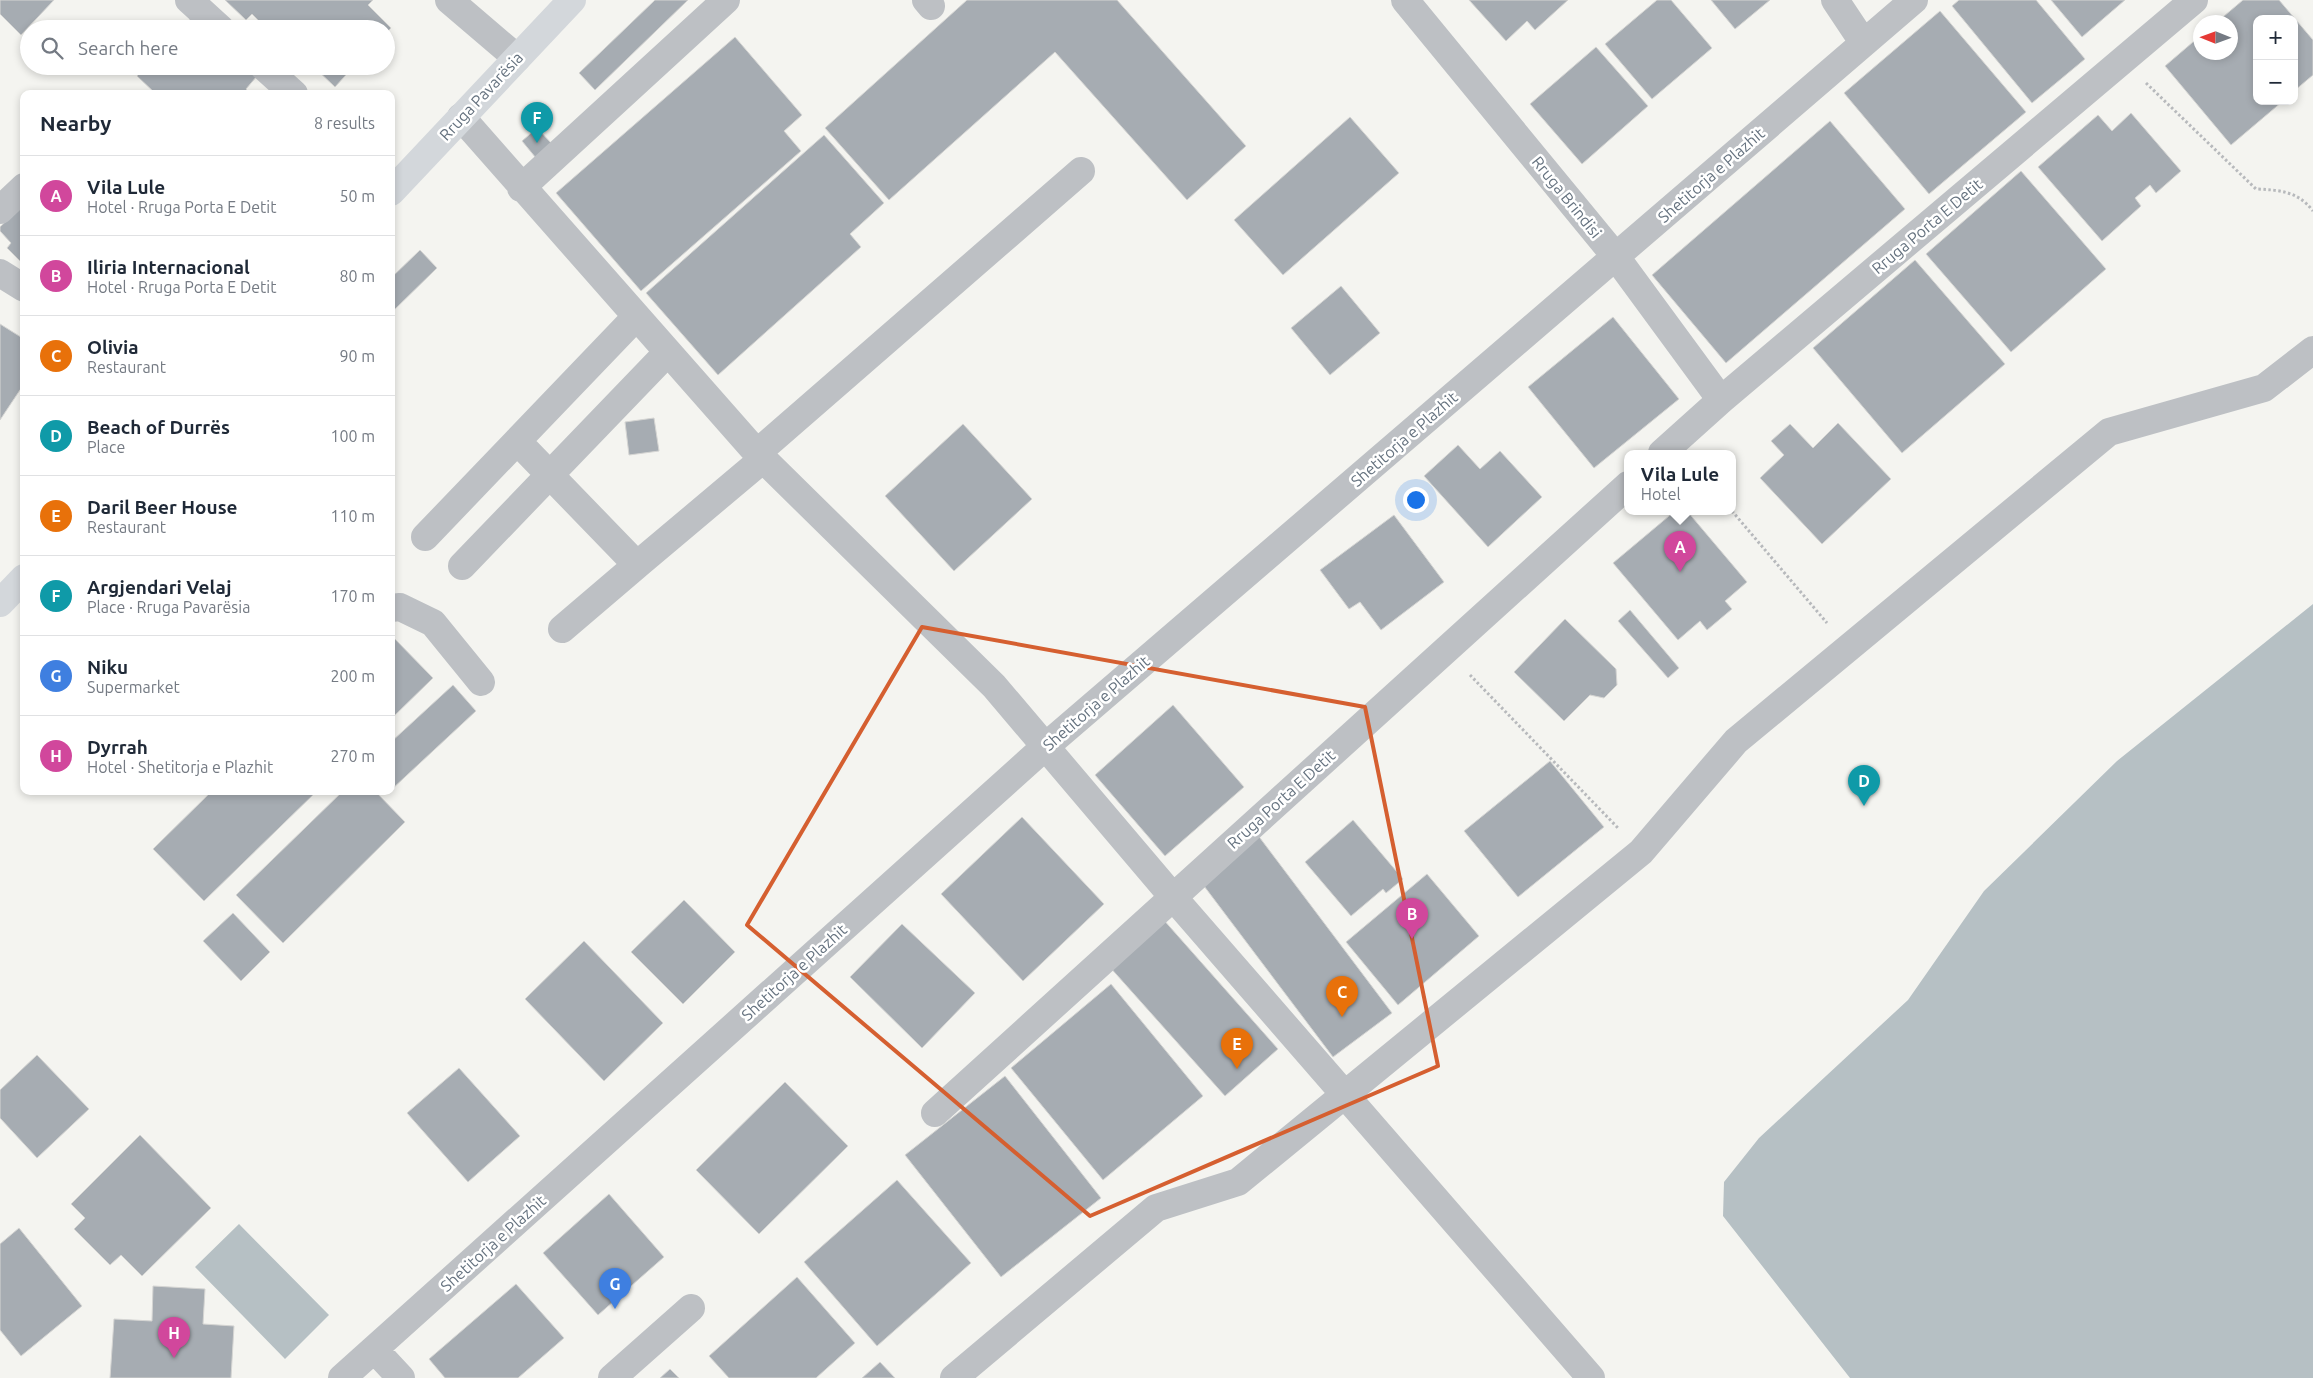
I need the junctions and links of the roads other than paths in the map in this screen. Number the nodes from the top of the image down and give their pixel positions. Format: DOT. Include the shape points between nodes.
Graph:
graph roads {
  1 [pos="188,0"];
  2 [pos="449,0"];
  3 [pos="572,0"];
  4 [pos="726,0"];
  5 [pos="1405,0"];
  6 [pos="1835,0"];
  7 [pos="1914,0"];
  8 [pos="2194,0"];
  9 [pos="211,20"];
  10 [pos="1863,42"];
  11 [pos="517,58"];
  12 [pos="273,75"];
  13 [pos="290,90"];
  14 [pos="461,117"];
  15 [pos="1081,171"];
  16 [pos="395,184"];
  17 [pos="521,188"];
  18 [pos="20,191"];
  19 [pos="0,210"];
  20 [pos="1616,257"];
  21 [pos="0,273"];
  22 [pos="20,286"];
  23 [pos="636,317"];
  24 [pos="2313,350"];
  25 [pos="667,353"];
  26 [pos="1721,400"];
  27 [pos="517,442"];
  28 [pos="1665,450"];
  29 [pos="760,456"];
  30 [pos="549,475"];
  31 [pos="1624,489"];
  32 [pos="425,537"];
  33 [pos="637,564"];
  34 [pos="462,566"];
  35 [pos="20,582"];
  36 [pos="0,603"];
  37 [pos="395,608"];
  38 [pos="562,629"];
  39 [pos="481,682"];
  40 [pos="1046,746"];
  41 [pos="1173,897"];
  42 [pos="1345,1095"];
  43 [pos="935,1113"];
  44 [pos="690,1308"];
  45 [pos="375,1350"];
  46 [pos="342,1378"];
  47 [pos="401,1378"];
  48 [pos="612,1378"];
  49 [pos="954,1378"];
  50 [pos="1591,1378"];
  1 -- 9 [label="street"];
  2 -- 11 [label="street"];
  3 -- 11 [label="main road, Rruga Pavarësia"];
  4 -- 17 [label="street"];
  5 -- 20 [label="street, Rruga Brindisi"];
  6 -- 10 [label="street"];
  7 -- 10 [label="street, Shetitorja e Plazhit"];
  8 -- 26 [label="street, Rruga Porta E Detit"];
  10 -- 20 [label="street, Shetitorja e Plazhit"];
  11 -- 14 [label="main road, Rruga Pavarësia"];
  12 -- 13 [label="street"];
  14 -- 16 [label="main road, Rruga Pavarësia"];
  14 -- 17 [label="street"];
  15 -- 29 [label="street"];
  17 -- 23 [label="street"];
  18 -- 19 [label="street"];
  20 -- 26 [label="street, Rruga Brindisi"];
  20 -- 40 [label="street, Shetitorja e Plazhit"];
  21 -- 22 [label="street"];
  23 -- 25 [label="street"];
  23 -- 27 [label="street"];
  24 -- 42 [label="street" via="2264,388 2109,432 1736,741 1642,852"];
  25 -- 29 [label="street"];
  25 -- 30 [label="street"];
  26 -- 28 [label="street, Rruga Porta E Detit"];
  27 -- 30 [label="street"];
  27 -- 32 [label="street"];
  29 -- 33 [label="street"];
  29 -- 40 [label="street" via="994,686"];
  30 -- 33 [label="street"];
  30 -- 34 [label="street"];
  31 -- 41 [label="street, Rruga Porta E Detit"];
  33 -- 38 [label="street"];
  35 -- 36 [label="main road"];
  37 -- 39 [label="street" via="434,623"];
  40 -- 41 [label="street"];
  40 -- 45 [label="street, Shetitorja e Plazhit"];
  41 -- 42 [label="street"];
  41 -- 43 [label="street, Rruga Porta E Detit"];
  42 -- 49 [label="street" via="1238,1182 1156,1208"];
  42 -- 50 [label="street"];
  44 -- 48 [label="street"];
  45 -- 46 [label="street, Shetitorja e Plazhit"];
  45 -- 47 [label="street"];
}
